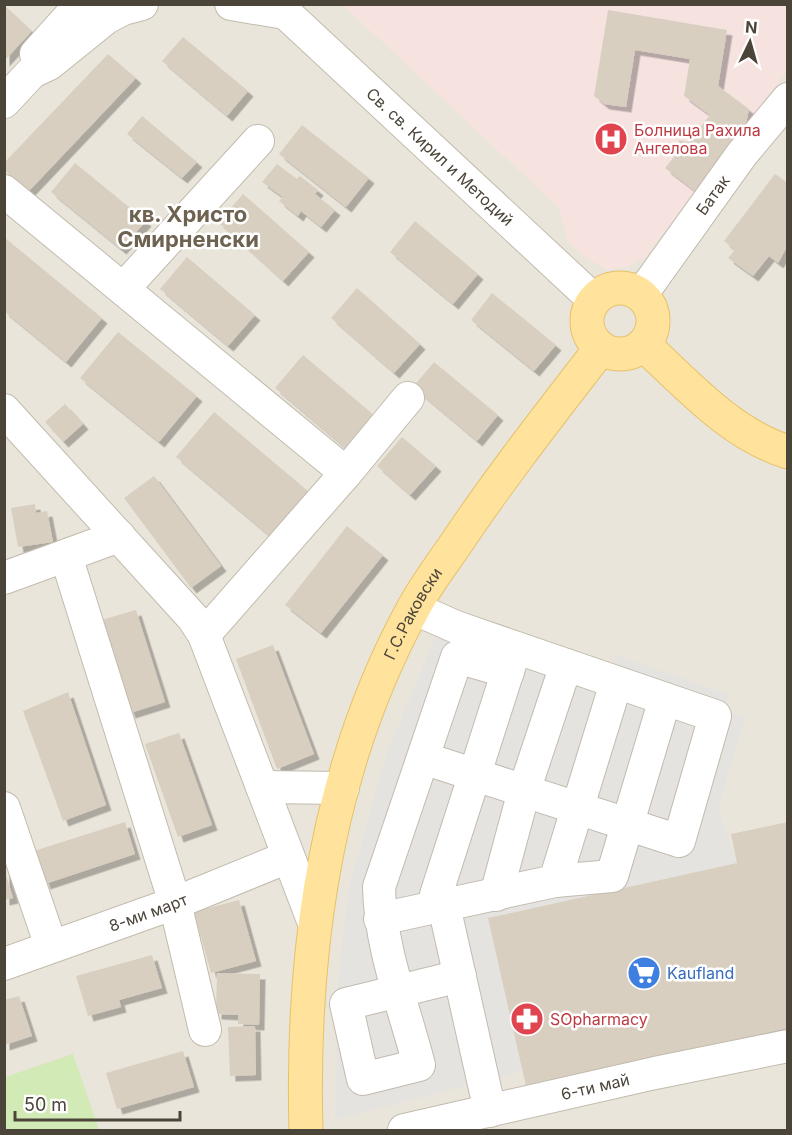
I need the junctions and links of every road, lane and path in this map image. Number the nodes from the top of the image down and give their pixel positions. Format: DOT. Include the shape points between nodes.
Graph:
graph roads {
  1 [pos="142,4"];
  2 [pos="231,4"];
  3 [pos="100,9"];
  4 [pos="281,9"];
  5 [pos="788,99"];
  6 [pos="4,102"];
  7 [pos="788,131"];
  8 [pos="258,141"];
  9 [pos="742,154"];
  10 [pos="4,191"];
  11 [pos="123,289"];
  12 [pos="641,295"];
  13 [pos="594,300"];
  14 [pos="644,345"];
  15 [pos="601,348"];
  16 [pos="408,398"];
  17 [pos="4,410"];
  18 [pos="788,452"];
  19 [pos="346,473"];
  20 [pos="119,536"];
  21 [pos="66,556"];
  22 [pos="4,579"];
  23 [pos="413,608"];
  24 [pos="204,635"];
  25 [pos="512,659"];
  26 [pos="566,664"];
  27 [pos="616,683"];
  28 [pos="665,699"];
  29 [pos="423,758"];
  30 [pos="474,773"];
  31 [pos="262,787"];
  32 [pos="343,788"];
  33 [pos="524,791"];
  34 [pos="578,807"];
  35 [pos="4,808"];
  36 [pos="627,824"];
  37 [pos="288,857"];
  38 [pos="555,881"];
  39 [pos="496,895"];
  40 [pos="175,903"];
  41 [pos="444,906"];
  42 [pos="380,918"];
  43 [pos="314,923"];
  44 [pos="51,946"];
  45 [pos="4,964"];
  46 [pos="460,976"];
  47 [pos="205,1030"];
  48 [pos="788,1046"];
  49 [pos="490,1111"];
  50 [pos="306,1131"];
  51 [pos="404,1131"];
  1 -- 3 [label="street"];
  2 -- 4 [label="street, Св. св. Кирил и Методий"];
  3 -- 6 [label="street" via="49,64 32,72"];
  4 -- 13 [label="street, Св. св. Кирил и Методий"];
  5 -- 9 [label="street, Батак"];
  7 -- 9 [label="street"];
  8 -- 11 [label="street"];
  9 -- 12 [label="street, Батак"];
  10 -- 11 [label="street"];
  11 -- 19 [label="street"];
  12 -- 13 [label="main road" via="615,288"];
  12 -- 14 [label="main road" via="654,318 653,330"];
  13 -- 15 [label="main road" via="587,318 588,329"];
  14 -- 15 [label="main road" via="620,355"];
  14 -- 18 [label="main road" via="727,419 753,437"];
  15 -- 23 [label="main road, Г.С.Раковски" via="488,496"];
  16 -- 19 [label="street"];
  17 -- 20 [label="street, Г.С.Раковски"];
  19 -- 24 [label="street"];
  20 -- 21 [label="street"];
  20 -- 24 [label="street, Г.С.Раковски"];
  21 -- 22 [label="street"];
  21 -- 40 [label="street"];
  23 -- 25 [label="street"];
  23 -- 32 [label="main road, Г.С.Раковски" via="366,712"];
  24 -- 31 [label="street, Г.С.Раковски"];
  25 -- 26 [label="street"];
  25 -- 29 [label="street" via="457,657"];
  25 -- 30 [label="street"];
  26 -- 27 [label="street"];
  26 -- 33 [label="street"];
  27 -- 28 [label="street"];
  27 -- 34 [label="street"];
  28 -- 36 [label="street"];
  28 -- 36 [label="street" via="715,716 679,841"];
  29 -- 30 [label="street"];
  29 -- 42 [label="street" via="379,887"];
  30 -- 33 [label="street"];
  30 -- 41 [label="street" via="436,896"];
  31 -- 32 [label="street"];
  31 -- 37 [label="street, Г.С.Раковски"];
  32 -- 43 [label="main road, Г.С.Раковски"];
  33 -- 34 [label="street"];
  33 -- 39 [label="street"];
  34 -- 36 [label="street"];
  34 -- 38 [label="street"];
  35 -- 44 [label="street"];
  36 -- 38 [label="street" via="612,876"];
  37 -- 40 [label="street, 8-ми март"];
  37 -- 43 [label="street, Г.С.Раковски"];
  38 -- 39 [label="street"];
  39 -- 41 [label="street"];
  40 -- 44 [label="street, 8-ми март"];
  40 -- 47 [label="street"];
  41 -- 42 [label="street"];
  41 -- 46 [label="street"];
  42 -- 46 [label="street" via="399,990"];
  43 -- 50 [label="main road, Г.С.Раковски" via="307,1012"];
  44 -- 45 [label="street, 8-ми март"];
  46 -- 49 [label="street"];
  48 -- 49 [label="street, 6-ти май"];
  49 -- 51 [label="street, 6-ти май"];
}
